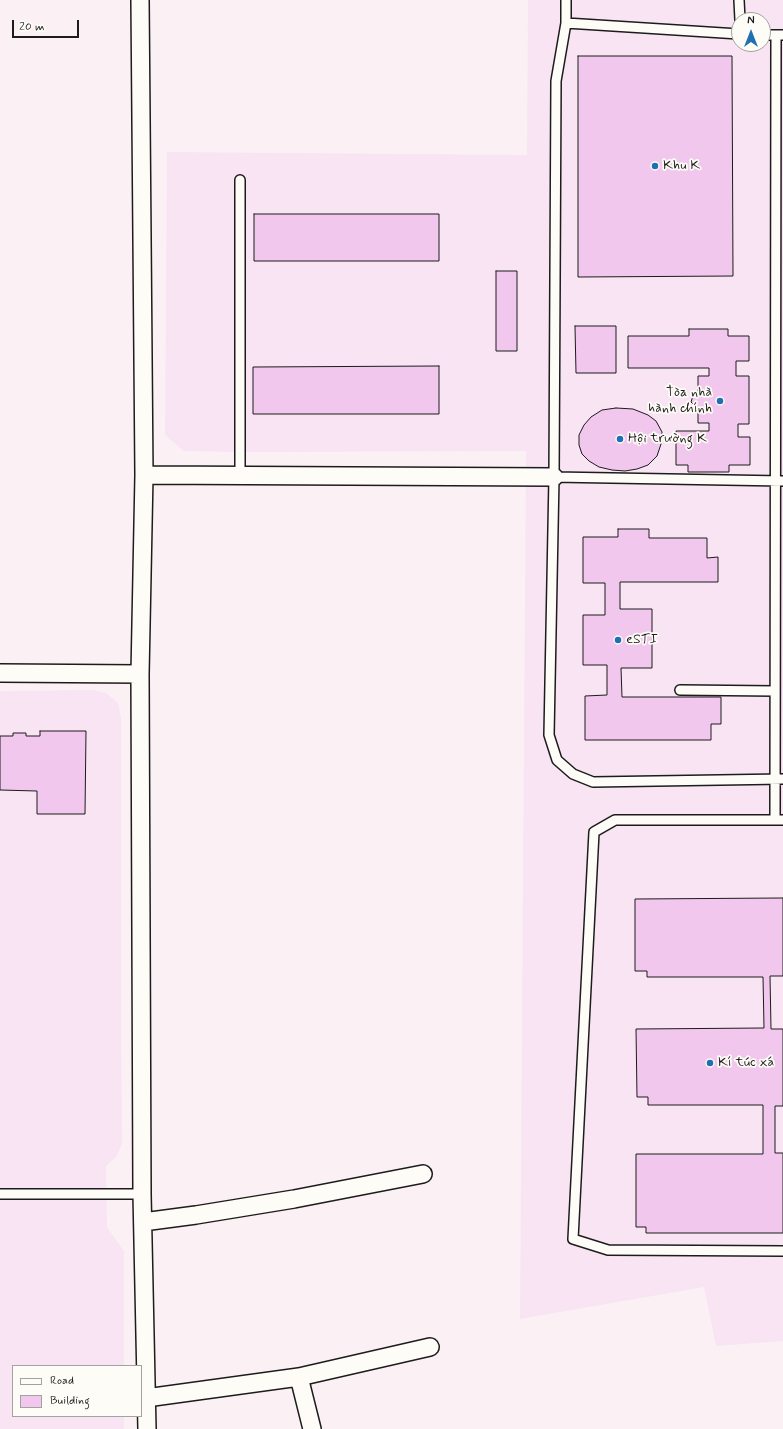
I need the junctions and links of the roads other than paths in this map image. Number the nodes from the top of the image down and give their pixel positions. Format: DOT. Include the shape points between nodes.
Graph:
graph roads {
  1 [pos="140,0"];
  2 [pos="566,0"];
  3 [pos="740,0"];
  4 [pos="740,12"];
  5 [pos="566,23"];
  6 [pos="731,33"];
  7 [pos="779,35"];
  8 [pos="240,180"];
  9 [pos="144,475"];
  10 [pos="240,475"];
  11 [pos="554,477"];
  12 [pos="779,481"];
  13 [pos="779,659"];
  14 [pos="0,673"];
  15 [pos="140,674"];
  16 [pos="680,690"];
  17 [pos="775,691"];
  18 [pos="779,779"];
  19 [pos="779,820"];
  20 [pos="423,1174"];
  21 [pos="0,1194"];
  22 [pos="142,1194"];
  23 [pos="143,1222"];
  24 [pos="783,1251"];
  25 [pos="430,1347"];
  26 [pos="299,1377"];
  27 [pos="146,1398"];
  28 [pos="147,1429"];
  29 [pos="312,1429"];
  1 -- 9 [label="street"];
  2 -- 5 [label="lane"];
  3 -- 4 [label="lane"];
  5 -- 6 [label="lane"];
  5 -- 11 [label="lane" via="556,81"];
  7 -- 12 [label="lane"];
  8 -- 10 [label="lane"];
  9 -- 10 [label="street"];
  9 -- 15 [label="street"];
  10 -- 11 [label="street"];
  11 -- 12 [label="lane"];
  11 -- 18 [label="lane" via="550,735 557,760 573,774 593,782"];
  12 -- 13 [label="lane"];
  13 -- 17 [label="lane"];
  14 -- 15 [label="street"];
  15 -- 22 [label="street"];
  16 -- 17 [label="lane"];
  17 -- 18 [label="lane"];
  18 -- 19 [label="lane"];
  19 -- 24 [label="lane" via="615,820 594,832 573,1239 608,1250"];
  20 -- 23 [label="street" via="294,1199"];
  21 -- 22 [label="lane"];
  22 -- 23 [label="street"];
  23 -- 27 [label="street"];
  25 -- 26 [label="street"];
  26 -- 27 [label="street"];
  26 -- 29 [label="street"];
  27 -- 28 [label="street"];
}
